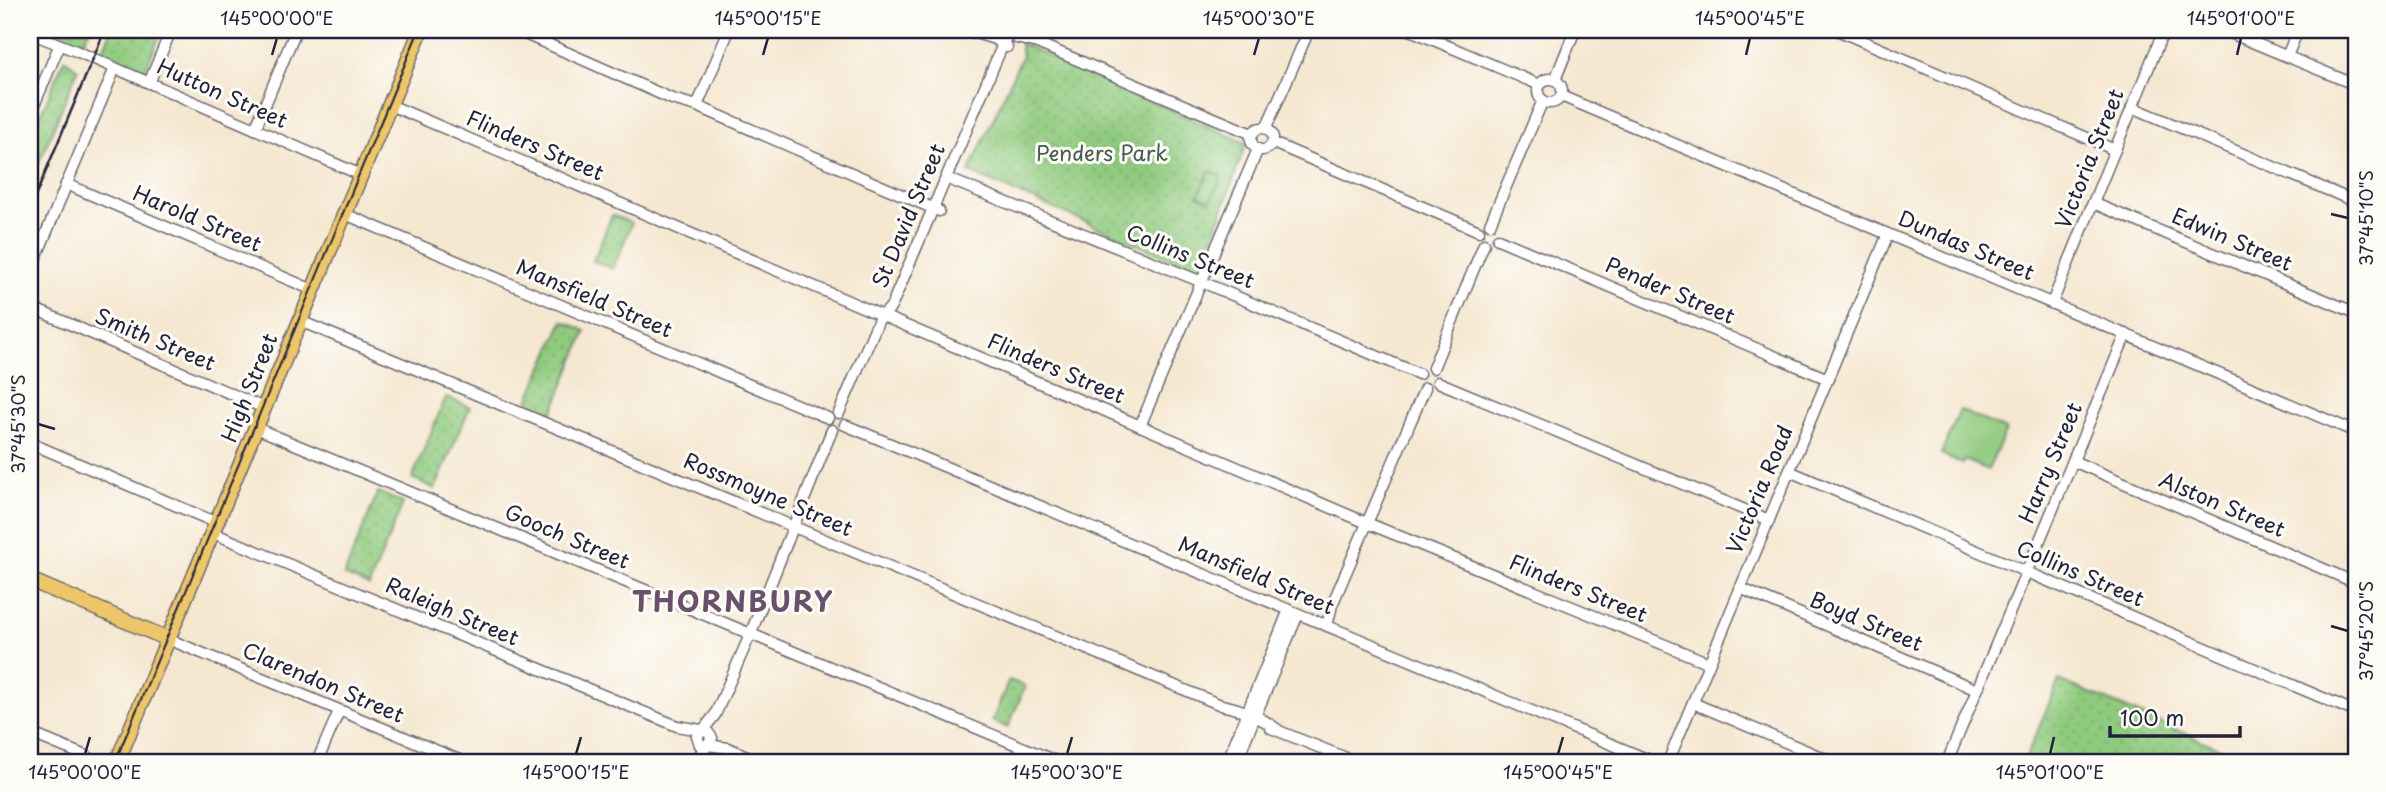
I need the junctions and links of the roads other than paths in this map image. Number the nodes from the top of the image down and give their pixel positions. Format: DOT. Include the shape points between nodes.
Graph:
graph roads {
  1 [pos="171,30"];
  2 [pos="296,30"];
  3 [pos="421,30"];
  4 [pos="516,30"];
  5 [pos="729,30"];
  6 [pos="965,30"];
  7 [pos="1309,30"];
  8 [pos="1409,30"];
  9 [pos="1575,30"];
  10 [pos="1837,30"];
  11 [pos="2164,30"];
  12 [pos="2223,30"];
  13 [pos="2298,30"];
  14 [pos="1012,32"];
  15 [pos="38,33"];
  16 [pos="60,46"];
  17 [pos="1004,47"];
  18 [pos="2287,56"];
  19 [pos="115,68"];
  20 [pos="1555,80"];
  21 [pos="149,83"];
  22 [pos="1540,85"];
  23 [pos="2356,85"];
  24 [pos="1561,96"];
  25 [pos="1543,100"];
  26 [pos="390,105"];
  27 [pos="696,106"];
  28 [pos="2132,107"];
  29 [pos="30,115"];
  30 [pos="1266,128"];
  31 [pos="255,129"];
  32 [pos="1252,134"];
  33 [pos="1272,144"];
  34 [pos="1258,149"];
  35 [pos="2115,150"];
  36 [pos="360,175"];
  37 [pos="949,179"];
  38 [pos="66,184"];
  39 [pos="2356,202"];
  40 [pos="2093,203"];
  41 [pos="936,210"];
  42 [pos="345,214"];
  43 [pos="1490,224"];
  44 [pos="1479,231"];
  45 [pos="1888,233"];
  46 [pos="1498,239"];
  47 [pos="1484,244"];
  48 [pos="30,272"];
  49 [pos="1202,282"];
  50 [pos="313,290"];
  51 [pos="2052,303"];
  52 [pos="30,307"];
  53 [pos="2356,313"];
  54 [pos="888,317"];
  55 [pos="300,321"];
  56 [pos="2126,334"];
  57 [pos="1433,368"];
  58 [pos="1419,374"];
  59 [pos="1828,379"];
  60 [pos="1438,382"];
  61 [pos="1425,388"];
  62 [pos="264,408"];
  63 [pos="839,413"];
  64 [pos="830,424"];
  65 [pos="845,425"];
  66 [pos="1140,426"];
  67 [pos="256,428"];
  68 [pos="2356,432"];
  69 [pos="30,443"];
  70 [pos="2073,461"];
  71 [pos="1789,471"];
  72 [pos="1769,520"];
  73 [pos="1367,523"];
  74 [pos="792,526"];
  75 [pos="215,528"];
  76 [pos="2026,572"];
  77 [pos="30,580"];
  78 [pos="2356,583"];
  79 [pos="1740,588"];
  80 [pos="1294,612"];
  81 [pos="1323,624"];
  82 [pos="750,635"];
  83 [pos="168,639"];
  84 [pos="1709,663"];
  85 [pos="1977,690"];
  86 [pos="1693,703"];
  87 [pos="339,711"];
  88 [pos="2356,712"];
  89 [pos="1250,718"];
  90 [pos="30,733"];
  91 [pos="705,738"];
  92 [pos="696,759"];
  93 [pos="94,762"];
  94 [pos="117,762"];
  95 [pos="317,762"];
  96 [pos="464,762"];
  97 [pos="761,762"];
  98 [pos="1058,762"];
  99 [pos="1227,762"];
  100 [pos="1236,762"];
  101 [pos="1356,762"];
  102 [pos="1654,762"];
  103 [pos="1668,762"];
  104 [pos="1833,762"];
  105 [pos="1947,762"];
  1 -- 21 [label="street"];
  2 -- 31 [label="street"];
  3 -- 26 [label="main road, High Street"];
  4 -- 27 [label="street"];
  5 -- 27 [label="street"];
  6 -- 17 [label="street"];
  7 -- 30 [label="street"];
  8 -- 22 [label="street"];
  9 -- 20 [label="street"];
  10 -- 35 [label="street"];
  11 -- 28 [label="street, Victoria Street"];
  12 -- 18 [label="street"];
  13 -- 18 [label="street"];
  14 -- 17 [label="street, St David Street"];
  14 -- 32 [label="street"];
  15 -- 16 [label="street, Hutton Street"];
  16 -- 19 [label="street, Hutton Street"];
  16 -- 29 [label="street"];
  17 -- 37 [label="street, St David Street"];
  18 -- 23 [label="street"];
  19 -- 21 [label="street, Hutton Street"];
  19 -- 38 [label="street"];
  20 -- 22 [label="street"];
  20 -- 24 [label="street"];
  21 -- 31 [label="street, Hutton Street"];
  22 -- 25 [label="street"];
  24 -- 25 [label="street" via="1553,102"];
  24 -- 45 [label="street, Dundas Street"];
  25 -- 43 [label="street"];
  26 -- 36 [label="main road, High Street"];
  26 -- 54 [label="street, Flinders Street"];
  27 -- 41 [label="street"];
  28 -- 35 [label="street, Victoria Street"];
  28 -- 39 [label="street"];
  30 -- 32 [label="street"];
  30 -- 33 [label="street" via="1272,133"];
  31 -- 36 [label="street, Hutton Street"];
  32 -- 34 [label="street"];
  33 -- 34 [label="street"];
  33 -- 44 [label="street"];
  34 -- 49 [label="street"];
  35 -- 40 [label="street, Victoria Street"];
  36 -- 42 [label="main road, High Street"];
  37 -- 41 [label="street, St David Street"];
  37 -- 49 [label="street, Collins Street"];
  38 -- 48 [label="street"];
  38 -- 50 [label="street, Harold Street"];
  40 -- 51 [label="street, Victoria Street"];
  40 -- 53 [label="street, Edwin Street"];
  41 -- 54 [label="street, St David Street"];
  42 -- 50 [label="main road, High Street"];
  42 -- 64 [label="street, Mansfield Street"];
  43 -- 44 [label="street"];
  43 -- 46 [label="street"];
  44 -- 47 [label="street"];
  45 -- 51 [label="street, Dundas Street"];
  45 -- 59 [label="street, Victoria Road"];
  46 -- 47 [label="street"];
  46 -- 59 [label="street, Pender Street"];
  47 -- 57 [label="street"];
  49 -- 58 [label="street, Collins Street"];
  49 -- 66 [label="street"];
  50 -- 55 [label="main road, High Street"];
  51 -- 56 [label="street, Dundas Street"];
  52 -- 62 [label="street, Smith Street"];
  54 -- 63 [label="street, St David Street" via="879,319"];
  54 -- 66 [label="street, Flinders Street"];
  55 -- 62 [label="main road, High Street"];
  55 -- 74 [label="street, Rossmoyne Street"];
  56 -- 68 [label="street, Dundas Street"];
  56 -- 70 [label="street, Harry Street"];
  57 -- 58 [label="street"];
  57 -- 60 [label="street"];
  58 -- 61 [label="street"];
  59 -- 71 [label="street, Victoria Road"];
  60 -- 61 [label="street"];
  60 -- 72 [label="street"];
  61 -- 73 [label="street"];
  62 -- 67 [label="main road, High Street"];
  63 -- 64 [label="street" via="834,413"];
  63 -- 65 [label="street"];
  64 -- 65 [label="street" via="838,430"];
  64 -- 74 [label="street"];
  65 -- 80 [label="street, Mansfield Street"];
  66 -- 73 [label="street, Flinders Street"];
  67 -- 75 [label="main road, High Street"];
  67 -- 82 [label="street, Gooch Street"];
  69 -- 75 [label="street, Raleigh Street"];
  70 -- 76 [label="street, Harry Street"];
  70 -- 78 [label="street, Alston Street"];
  71 -- 72 [label="street, Victoria Road"];
  71 -- 76 [label="street, Collins Street"];
  72 -- 79 [label="street, Victoria Road"];
  73 -- 81 [label="street"];
  73 -- 84 [label="street, Flinders Street"];
  74 -- 82 [label="street"];
  74 -- 89 [label="street, Rossmoyne Street"];
  75 -- 83 [label="main road, High Street"];
  75 -- 91 [label="street, Raleigh Street"];
  76 -- 85 [label="street, Harry Street"];
  76 -- 88 [label="street, Collins Street"];
  77 -- 83 [label="main road"];
  79 -- 84 [label="street, Victoria Road"];
  79 -- 85 [label="street, Boyd Street"];
  80 -- 81 [label="street, Mansfield Street"];
  80 -- 89 [label="street"];
  81 -- 102 [label="street, Mansfield Street"];
  82 -- 91 [label="street"];
  82 -- 98 [label="street, Gooch Street"];
  83 -- 87 [label="street, Clarendon Street"];
  83 -- 94 [label="main road, High Street"];
  84 -- 86 [label="street, Victoria Road"];
  85 -- 105 [label="street, Harry Street"];
  86 -- 103 [label="street, Victoria Road"];
  86 -- 104 [label="street"];
  87 -- 95 [label="street"];
  87 -- 96 [label="street, Clarendon Street"];
  89 -- 99 [label="street"];
  89 -- 100 [label="street"];
  89 -- 101 [label="street, Rossmoyne Street"];
  90 -- 93 [label="street"];
  91 -- 92 [label="street"];
  91 -- 97 [label="street, Raleigh Street"];
}
